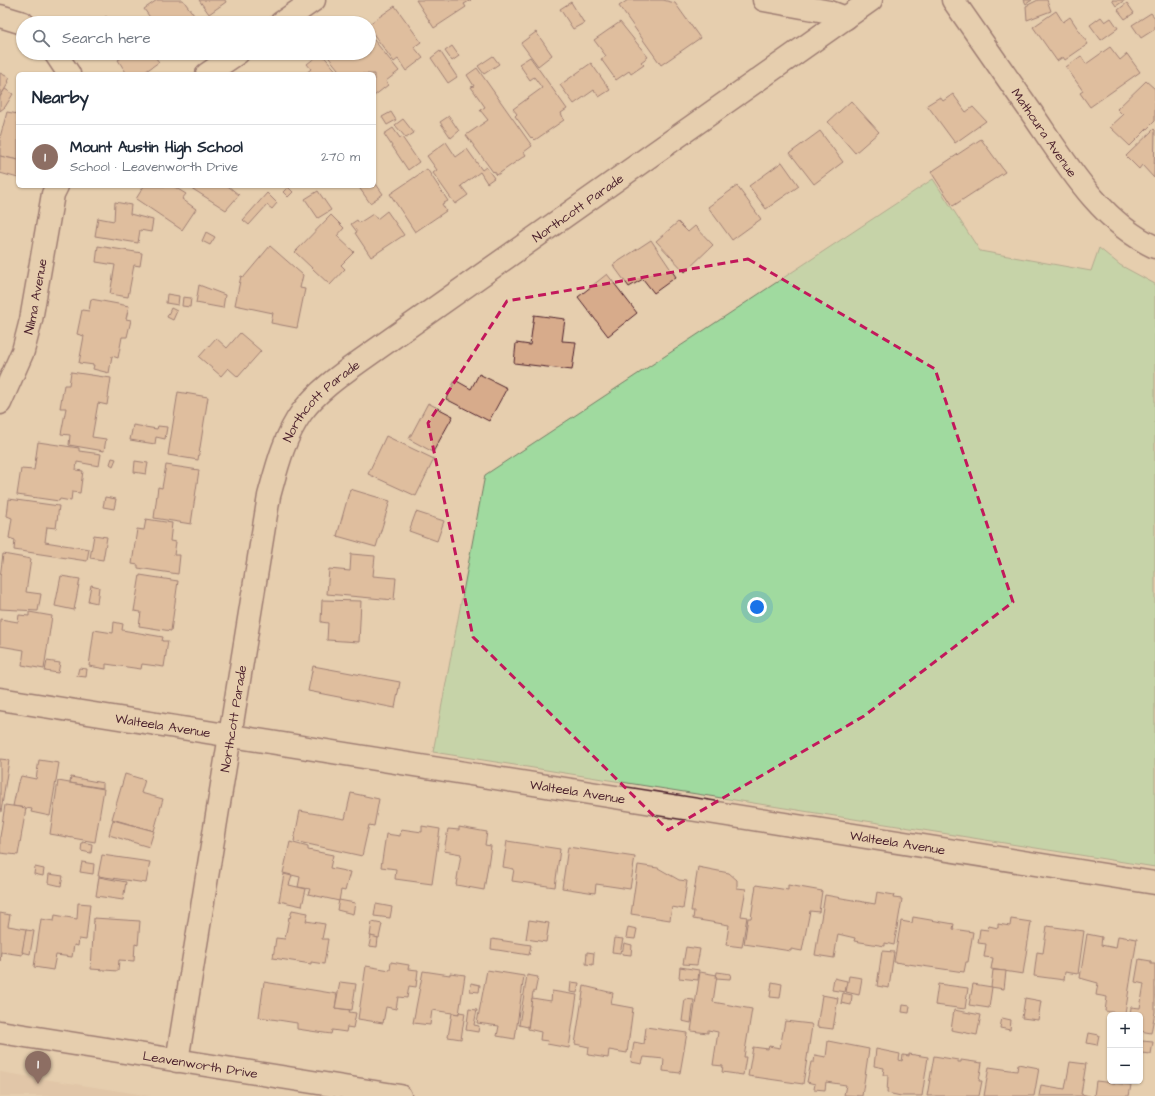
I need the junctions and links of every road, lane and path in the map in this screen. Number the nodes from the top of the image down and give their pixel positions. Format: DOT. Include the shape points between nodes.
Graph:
graph roads {
  1 [pos="314,0"];
  2 [pos="764,0"];
  3 [pos="871,0"];
  4 [pos="953,0"];
  5 [pos="0,16"];
  6 [pos="291,16"];
  7 [pos="846,18"];
  8 [pos="16,21"];
  9 [pos="60,60"];
  10 [pos="228,60"];
  11 [pos="68,72"];
  12 [pos="211,72"];
  13 [pos="56,188"];
  14 [pos="1155,247"];
  15 [pos="0,403"];
  16 [pos="0,699"];
  17 [pos="230,736"];
  18 [pos="1155,883"];
  19 [pos="0,1032"];
  20 [pos="177,1060"];
  21 [pos="400,1096"];
  1 -- 6 [label="street"];
  2 -- 7 [label="street" via="830,12"];
  3 -- 7 [label="street, Northcott Parade"];
  4 -- 14 [label="street, Mathoura Avenue" via="1082,186 1140,240"];
  5 -- 8 [label="street"];
  7 -- 17 [label="street, Northcott Parade" via="360,361 327,386 302,413 282,451 269,496"];
  9 -- 11 [label="street"];
  10 -- 12 [label="street"];
  13 -- 15 [label="street, Nilma Avenue" via="23,351"];
  16 -- 17 [label="street, Walteela Avenue"];
  17 -- 18 [label="street, Walteela Avenue"];
  17 -- 20 [label="street, Northcott Parade"];
  19 -- 20 [label="street, Leavenworth Drive"];
  20 -- 21 [label="street, Leavenworth Drive"];
}
